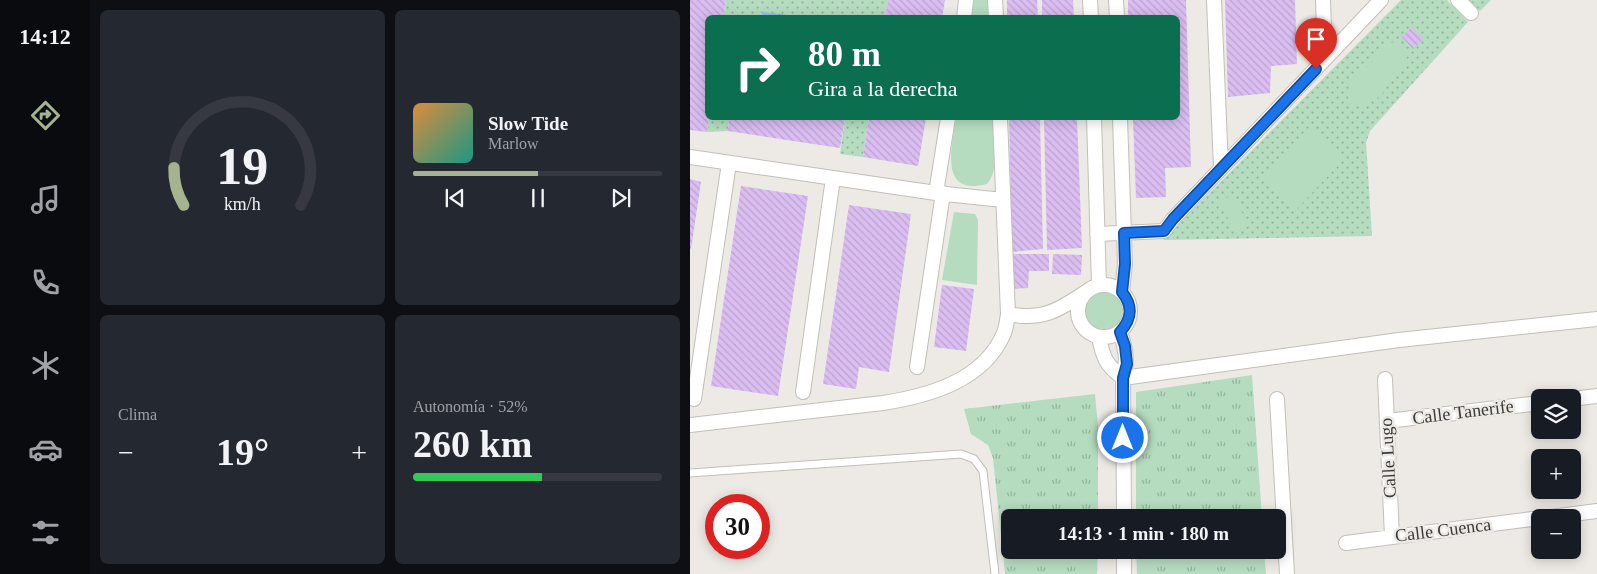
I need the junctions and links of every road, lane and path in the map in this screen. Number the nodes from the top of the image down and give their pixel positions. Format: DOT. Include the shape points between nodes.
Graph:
graph roads {
  1 [pos="966,0"];
  2 [pos="995,0"];
  3 [pos="1090,0"];
  4 [pos="1116,0"];
  5 [pos="1214,0"];
  6 [pos="1323,0"];
  7 [pos="1381,0"];
  8 [pos="1458,0"];
  9 [pos="1471,13"];
  10 [pos="964,15"];
  11 [pos="996,15"];
  12 [pos="1091,15"];
  13 [pos="1117,15"];
  14 [pos="1325,58"];
  15 [pos="948,120"];
  16 [pos="1000,120"];
  17 [pos="1094,120"];
  18 [pos="1120,120"];
  19 [pos="690,157"];
  20 [pos="729,163"];
  21 [pos="1221,168"];
  22 [pos="833,178"];
  23 [pos="940,193"];
  24 [pos="1003,200"];
  25 [pos="1124,233"];
  26 [pos="1097,234"];
  27 [pos="1099,285"];
  28 [pos="1086,292"];
  29 [pos="1122,292"];
  30 [pos="1008,314"];
  31 [pos="1597,319"];
  32 [pos="1120,332"];
  33 [pos="1099,337"];
  34 [pos="916,367"];
  35 [pos="1123,378"];
  36 [pos="1384,379"];
  37 [pos="803,392"];
  38 [pos="1597,396"];
  39 [pos="1581,398"];
  40 [pos="694,399"];
  41 [pos="1278,399"];
  42 [pos="1531,404"];
  43 [pos="1387,421"];
  44 [pos="690,425"];
  45 [pos="690,473"];
  46 [pos="1124,509"];
  47 [pos="1597,511"];
  48 [pos="1581,513"];
  49 [pos="1531,519"];
  50 [pos="1392,537"];
  51 [pos="1346,543"];
  52 [pos="1124,559"];
  53 [pos="995,574"];
  54 [pos="1124,574"];
  55 [pos="1287,574"];
  1 -- 10 [label="street"];
  2 -- 11 [label="street"];
  3 -- 12 [label="street"];
  4 -- 13 [label="street"];
  5 -- 21 [label="street"];
  6 -- 14 [label="street"];
  7 -- 14 [label="street"];
  8 -- 9 [label="street"];
  14 -- 21 [label="street"];
  15 -- 23 [label="street"];
  16 -- 24 [label="street"];
  17 -- 26 [label="street"];
  18 -- 25 [label="street"];
  19 -- 20 [label="street"];
  20 -- 22 [label="street"];
  20 -- 40 [label="street"];
  21 -- 25 [label="street" via="1164,231"];
  22 -- 23 [label="street"];
  22 -- 37 [label="street"];
  23 -- 24 [label="street"];
  23 -- 34 [label="street"];
  24 -- 30 [label="street"];
  25 -- 26 [label="street"];
  25 -- 29 [label="street"];
  26 -- 27 [label="street"];
  27 -- 28 [label="street"];
  27 -- 29 [label="street" via="1116,287"];
  28 -- 30 [label="street" via="1049,314"];
  28 -- 33 [label="street" via="1078,305 1078,316 1089,333"];
  29 -- 32 [label="street" via="1128,299 1130,317"];
  30 -- 44 [label="street" via="1005,332 996,349 963,378 941,389 883,403"];
  31 -- 35 [label="street" via="1399,340"];
  32 -- 33 [label="street" via="1114,336"];
  32 -- 35 [label="street" via="1127,364"];
  33 -- 35 [label="street" via="1106,362"];
  35 -- 46 [label="street"];
  36 -- 43 [label="street, Calle Lugo"];
  38 -- 39 [label="street"];
  41 -- 55 [label="street"];
  42 -- 43 [label="street, Calle Tanerife"];
  43 -- 50 [label="street, Calle Lugo"];
  45 -- 53 [label="lane" via="961,454 979,464 985,480"];
  47 -- 48 [label="street, Calle Cuenca"];
  49 -- 50 [label="street, Calle Cuenca"];
  50 -- 51 [label="street, Calle Cuenca"];
  52 -- 54 [label="street"];
}
